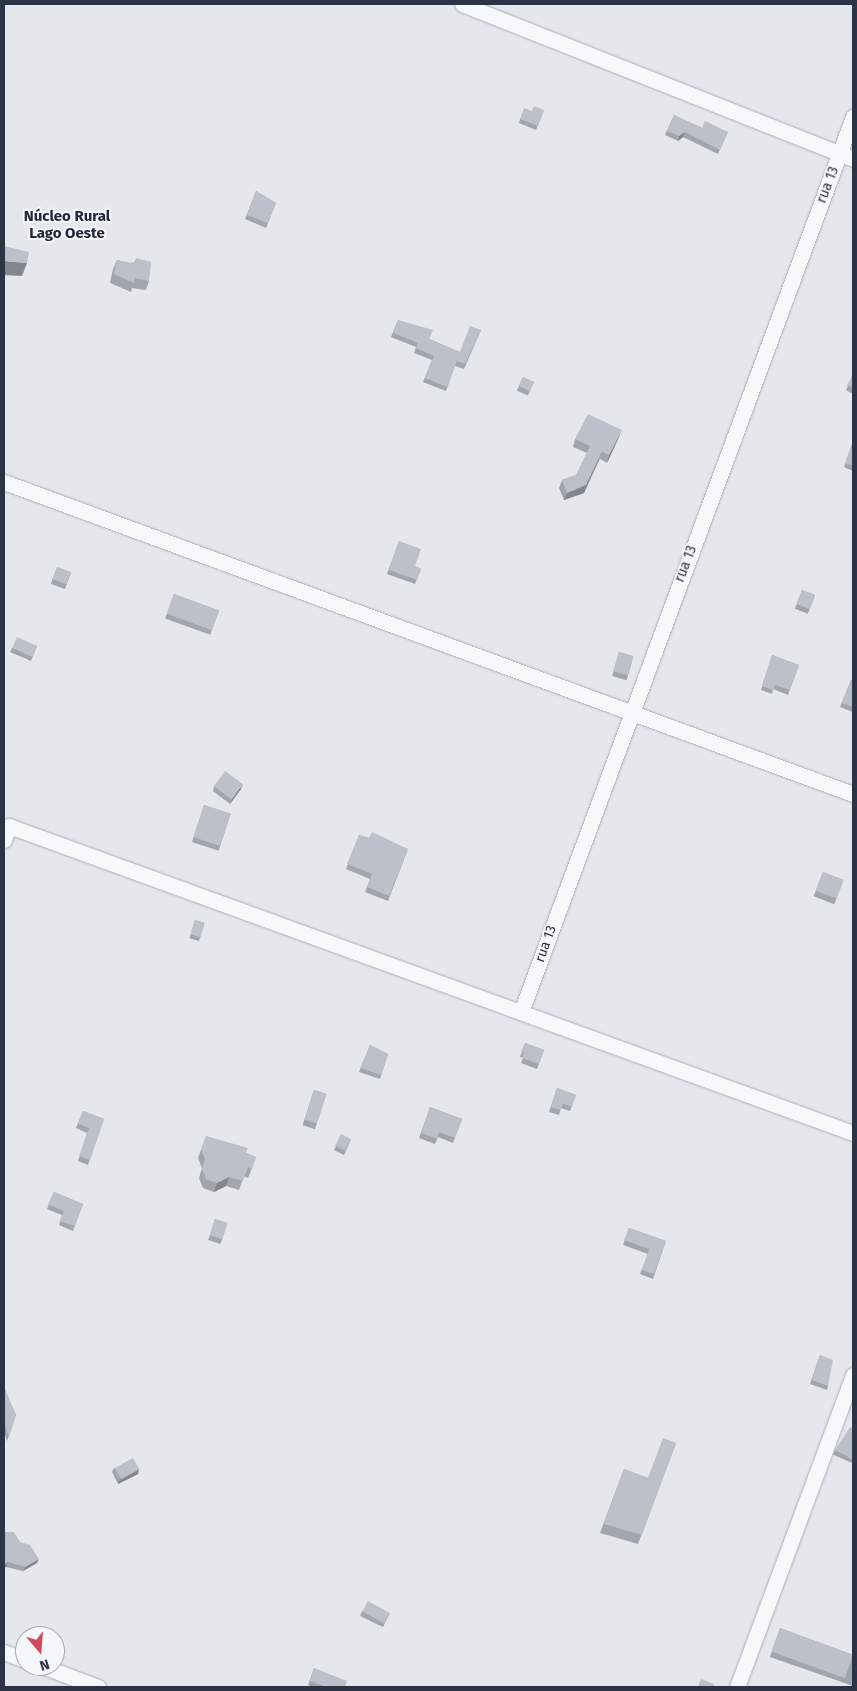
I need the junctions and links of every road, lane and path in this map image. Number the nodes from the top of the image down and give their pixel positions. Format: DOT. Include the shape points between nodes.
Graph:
graph roads {
  1 [pos="462,4"];
  2 [pos="853,117"];
  3 [pos="846,157"];
  4 [pos="4,482"];
  5 [pos="631,712"];
  6 [pos="853,794"];
  7 [pos="4,840"];
  8 [pos="521,1012"];
  9 [pos="853,1133"];
  10 [pos="853,1375"];
  11 [pos="65,1675"];
  12 [pos="98,1687"];
  13 [pos="737,1687"];
  1 -- 3 [label="street"];
  2 -- 3 [label="street, rua 13"];
  3 -- 5 [label="street, rua 13"];
  4 -- 5 [label="street"];
  5 -- 6 [label="street"];
  5 -- 8 [label="street, rua 13"];
  7 -- 8 [label="street" via="9,826"];
  8 -- 9 [label="street"];
  10 -- 13 [label="street"];
  11 -- 12 [label="street"];
}
